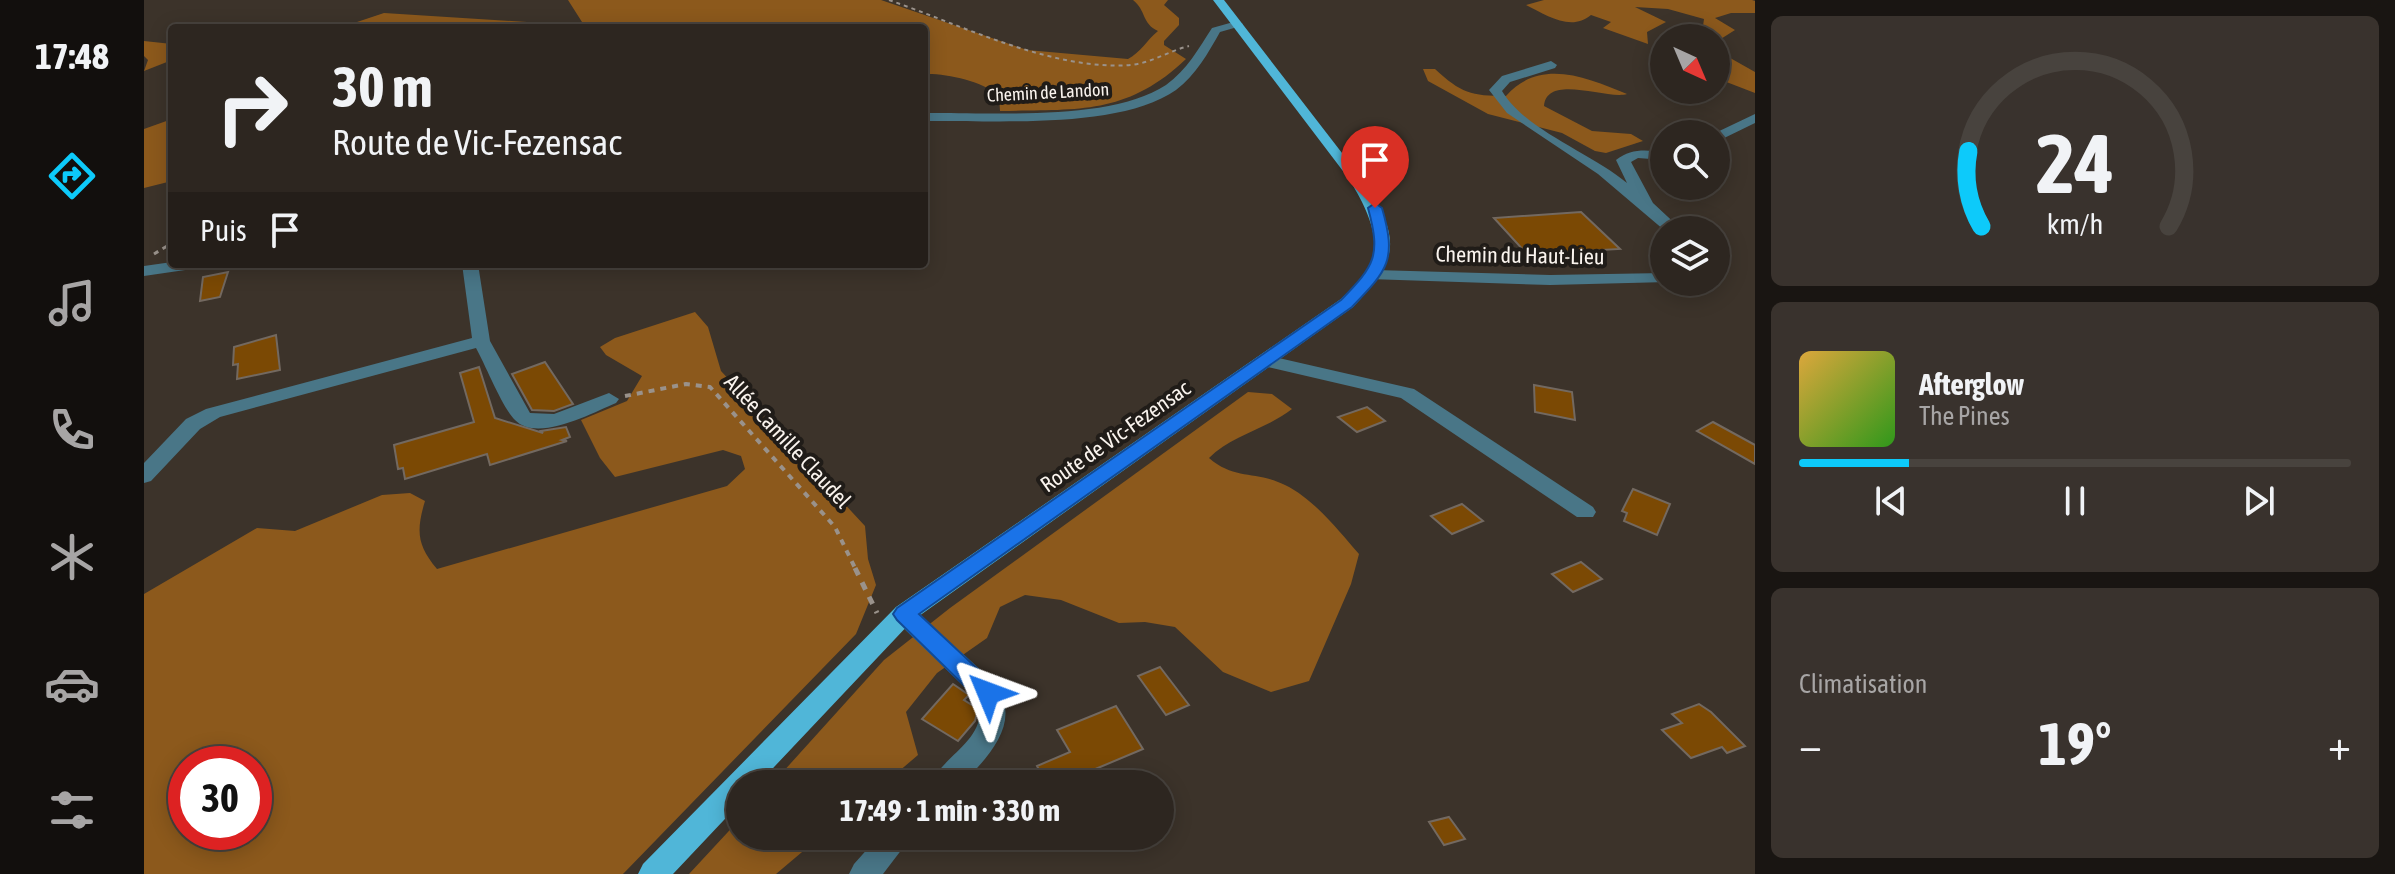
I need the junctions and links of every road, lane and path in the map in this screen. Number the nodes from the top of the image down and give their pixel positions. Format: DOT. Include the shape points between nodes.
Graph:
graph roads {
  1 [pos="889,0"];
  2 [pos="1218,0"];
  3 [pos="1237,24"];
  4 [pos="1210,36"];
  5 [pos="1551,65"];
  6 [pos="928,117"];
  7 [pos="1755,118"];
  8 [pos="1730,131"];
  9 [pos="1650,155"];
  10 [pos="1642,203"];
  11 [pos="1655,216"];
  12 [pos="168,245"];
  13 [pos="168,265"];
  14 [pos="146,266"];
  15 [pos="471,268"];
  16 [pos="1375,275"];
  17 [pos="1650,278"];
  18 [pos="481,341"];
  19 [pos="1266,361"];
  20 [pos="609,399"];
  21 [pos="144,476"];
  22 [pos="1585,512"];
  23 [pos="897,620"];
  24 [pos="957,770"];
  25 [pos="885,850"];
  26 [pos="653,874"];
  27 [pos="864,874"];
  1 -- 4 [label="path" via="1003,40 1099,65 1147,62"];
  2 -- 3 [label="main road"];
  3 -- 4 [label="street"];
  3 -- 16 [label="main road" via="1375,208 1382,234"];
  4 -- 6 [label="street, Chemin de Landon" via="1198,61 1171,87 1136,104 1078,114"];
  5 -- 10 [label="street" via="1506,79 1495,90 1497,98"];
  7 -- 8 [label="street"];
  9 -- 10 [label="street" via="1623,160"];
  10 -- 11 [label="street"];
  12 -- 14 [label="path"];
  13 -- 14 [label="street"];
  15 -- 18 [label="street"];
  16 -- 17 [label="street, Chemin du Haut-Lieu"];
  16 -- 19 [label="main road, Route de Vic-Fezensac" via="1347,303"];
  18 -- 20 [label="street" via="530,421 553,420"];
  18 -- 21 [label="street" via="213,413 193,424"];
  19 -- 22 [label="street" via="1407,393"];
  19 -- 23 [label="main road, Route de Vic-Fezensac"];
  20 -- 23 [label="path, Allée Camille Claudel" via="686,384 710,387 835,527 850,551 861,590 879,616"];
  23 -- 24 [label="street" via="988,693 994,704 989,734"];
  23 -- 26 [label="main road, Route de Vic-Fezensac"];
  25 -- 27 [label="street"];
}
